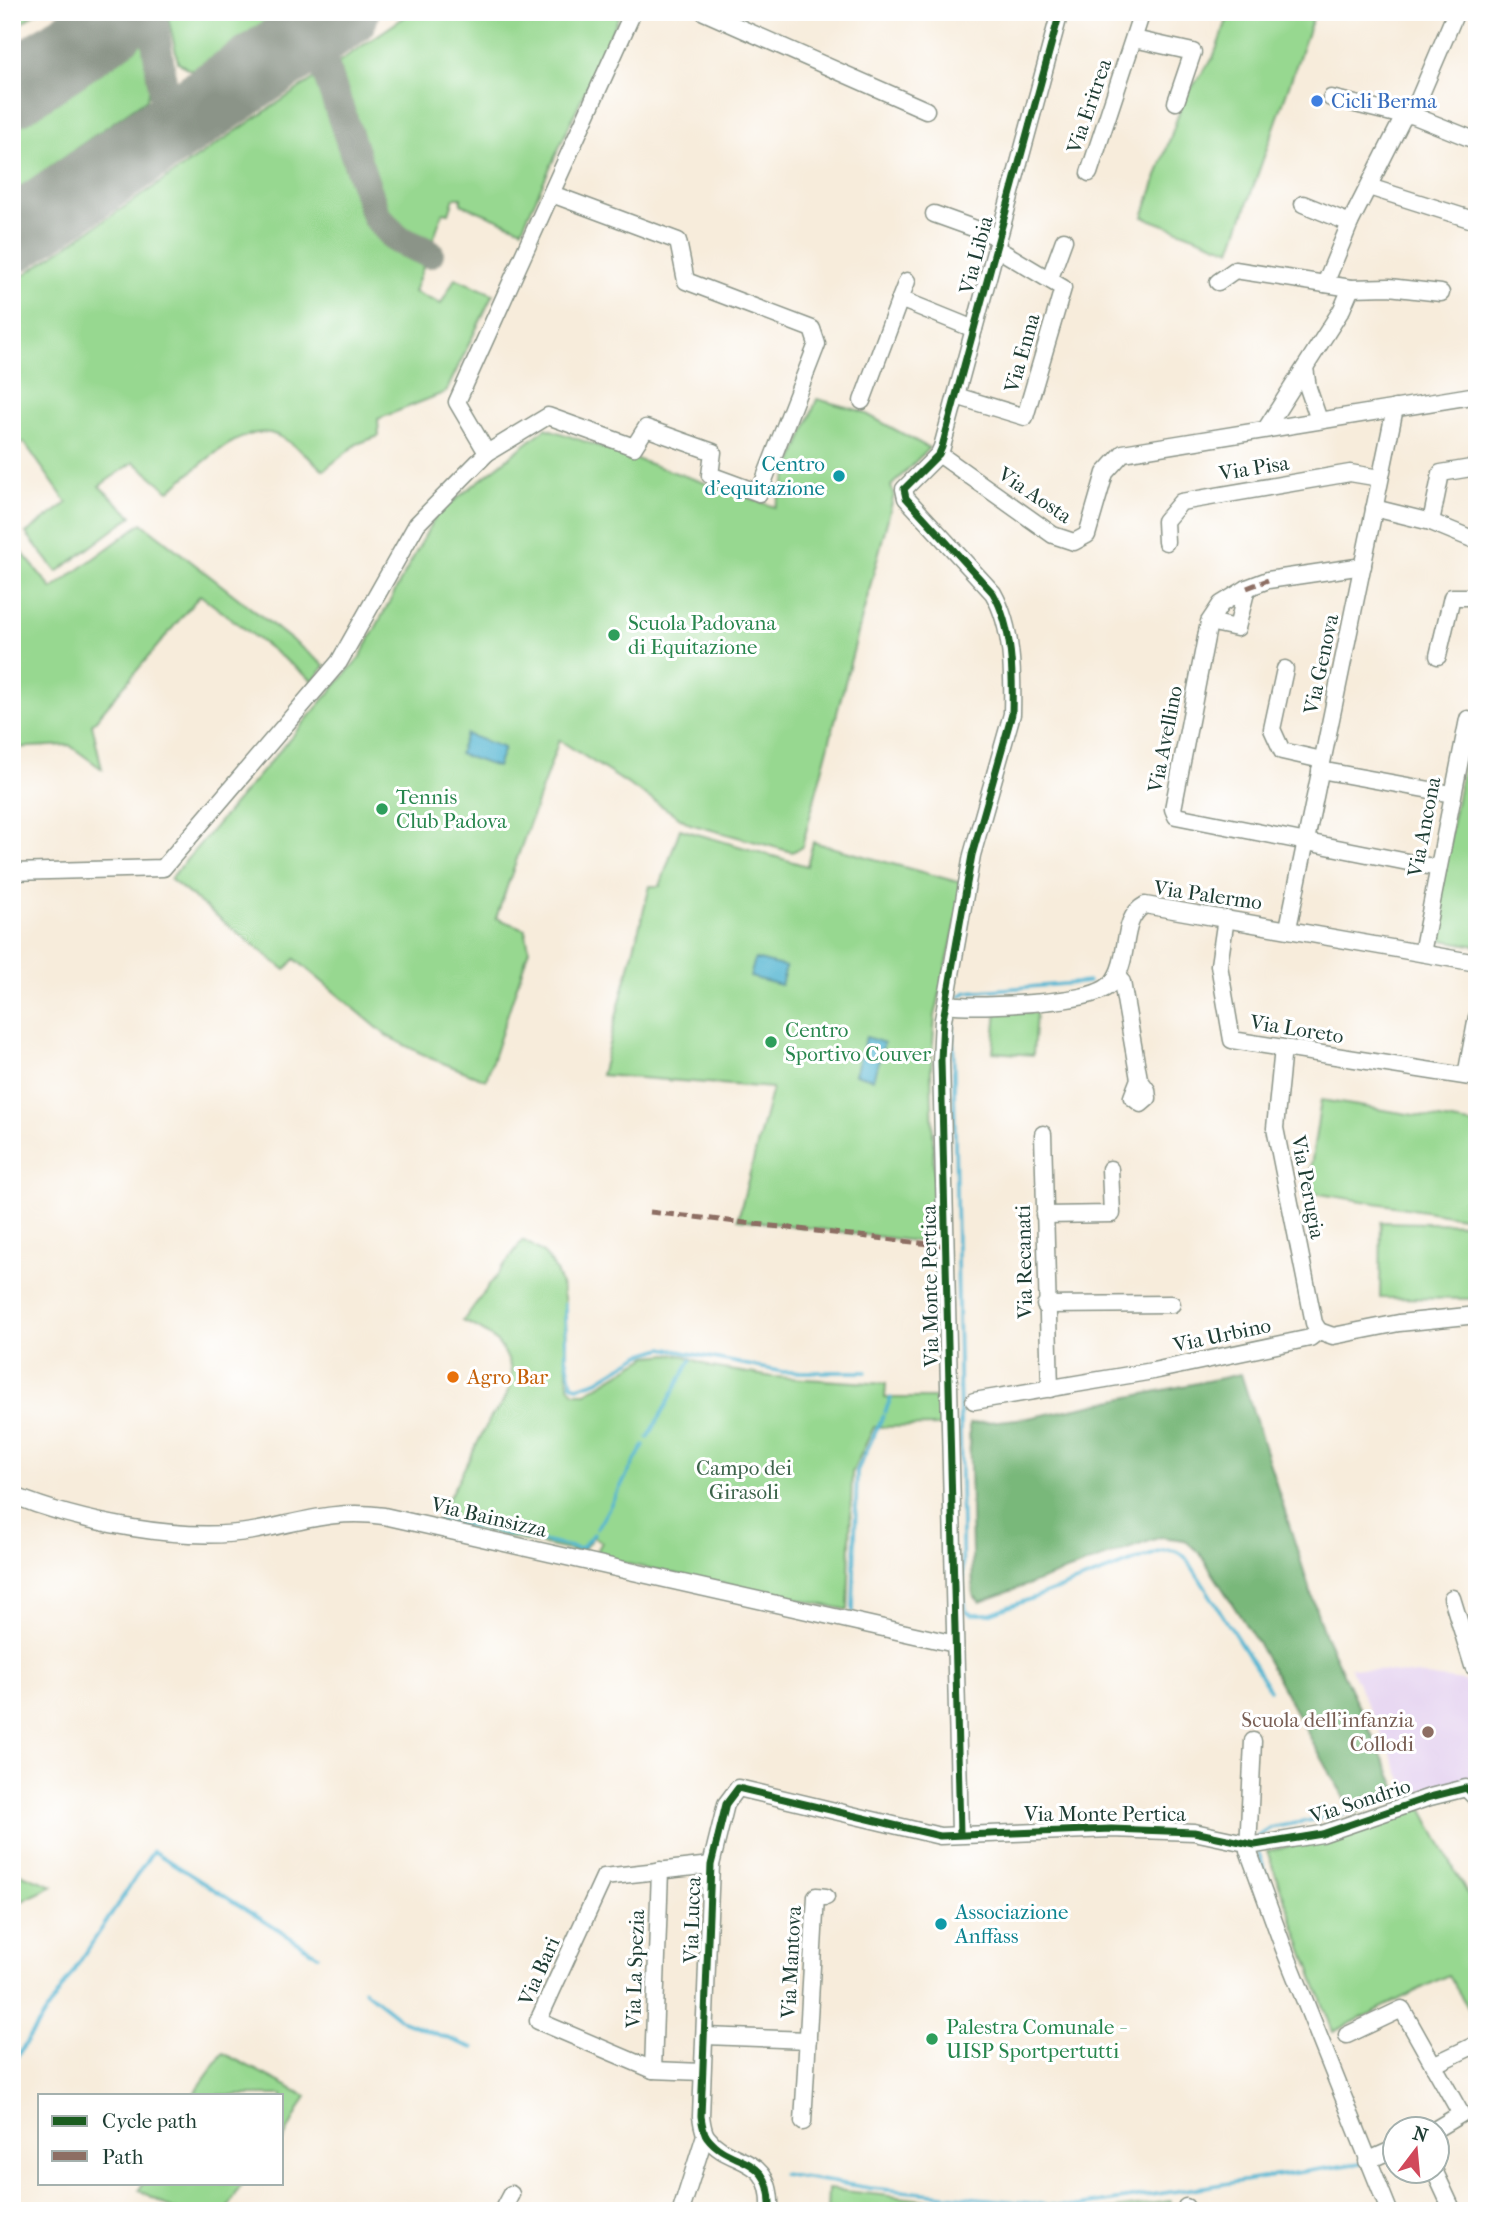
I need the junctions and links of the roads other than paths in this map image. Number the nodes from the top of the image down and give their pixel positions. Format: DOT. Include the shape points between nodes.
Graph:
graph roads {
  1 [pos="633,12"];
  2 [pos="704,12"];
  3 [pos="1060,12"];
  4 [pos="1142,12"];
  5 [pos="1456,12"];
  6 [pos="1133,39"];
  7 [pos="1331,98"];
  8 [pos="1176,102"];
  9 [pos="926,110"];
  10 [pos="1408,116"];
  11 [pos="1477,141"];
  12 [pos="1089,173"];
  13 [pos="1369,187"];
  14 [pos="552,194"];
  15 [pos="1303,204"];
  16 [pos="934,214"];
  17 [pos="1473,220"];
  18 [pos="1350,223"];
  19 [pos="1064,240"];
  20 [pos="997,242"];
  21 [pos="1050,278"];
  22 [pos="907,281"];
  23 [pos="1218,282"];
  24 [pos="1325,284"];
  25 [pos="1350,288"];
  26 [pos="1441,293"];
  27 [pos="900,299"];
  28 [pos="974,329"];
  29 [pos="1305,368"];
  30 [pos="1477,395"];
  31 [pos="956,396"];
  32 [pos="862,401"];
  33 [pos="1395,408"];
  34 [pos="1319,420"];
  35 [pos="1267,427"];
  36 [pos="487,453"];
  37 [pos="939,454"];
  38 [pos="1477,467"];
  39 [pos="1380,478"];
  40 [pos="904,491"];
  41 [pos="1374,508"];
  42 [pos="1431,522"];
  43 [pos="1477,541"];
  44 [pos="1166,542"];
  45 [pos="1363,566"];
  46 [pos="1247,588"];
  47 [pos="1477,597"];
  48 [pos="1209,622"];
  49 [pos="1438,656"];
  50 [pos="1285,669"];
  51 [pos="1477,722"];
  52 [pos="1321,765"];
  53 [pos="1452,794"];
  54 [pos="1305,844"];
  55 [pos="1438,868"];
  56 [pos="12,872"];
  57 [pos="1227,918"];
  58 [pos="1288,928"];
  59 [pos="1422,953"];
  60 [pos="1477,963"];
  61 [pos="1116,977"];
  62 [pos="946,1004"];
  63 [pos="1477,1017"];
  64 [pos="1283,1048"];
  65 [pos="1471,1077"];
  66 [pos="1139,1079"];
  67 [pos="1043,1134"];
  68 [pos="1110,1169"];
  69 [pos="1044,1215"];
  70 [pos="1172,1304"];
  71 [pos="1045,1305"];
  72 [pos="1477,1315"];
  73 [pos="1319,1331"];
  74 [pos="1050,1389"];
  75 [pos="974,1401"];
  76 [pos="12,1495"];
  77 [pos="1452,1598"];
  78 [pos="955,1644"];
  79 [pos="1477,1666"];
  80 [pos="1253,1741"];
  81 [pos="1477,1799"];
  82 [pos="960,1833"];
  83 [pos="1247,1845"];
  84 [pos="711,1865"];
  85 [pos="660,1870"];
  86 [pos="826,1897"];
  87 [pos="1347,2035"];
  88 [pos="705,2036"];
  89 [pos="807,2040"];
  90 [pos="1477,2044"];
  91 [pos="1433,2065"];
  92 [pos="653,2070"];
  93 [pos="702,2071"];
  94 [pos="1450,2121"];
  95 [pos="803,2122"];
  96 [pos="705,2135"];
  97 [pos="1380,2156"];
  98 [pos="1367,2161"];
  99 [pos="1440,2184"];
  100 [pos="511,2194"];
  101 [pos="502,2211"];
  102 [pos="681,2211"];
  103 [pos="770,2211"];
  104 [pos="1389,2211"];
  105 [pos="1453,2211"];
  1 -- 14 [label="street"];
  2 -- 9 [label="street"];
  3 -- 20 [label="street, Via Libia"];
  4 -- 6 [label="street, Via Eritrea"];
  5 -- 10 [label="street"];
  6 -- 8 [label="street" via="1193,52"];
  6 -- 12 [label="street, Via Eritrea"];
  7 -- 10 [label="street"];
  10 -- 11 [label="street"];
  10 -- 13 [label="street"];
  13 -- 17 [label="street"];
  13 -- 18 [label="street"];
  14 -- 36 [label="street" via="457,402"];
  14 -- 36 [label="street" via="678,241 687,281 812,329 817,344 759,493 710,475 713,452 646,428 634,447 548,416"];
  15 -- 18 [label="street"];
  16 -- 20 [label="street"];
  18 -- 24 [label="street"];
  19 -- 21 [label="street"];
  20 -- 21 [label="street"];
  20 -- 28 [label="street, Via Libia"];
  21 -- 31 [label="street, Via Enna" via="1063,288 1025,417"];
  22 -- 27 [label="street"];
  23 -- 24 [label="street" via="1235,270"];
  24 -- 25 [label="street"];
  25 -- 26 [label="street"];
  25 -- 29 [label="street"];
  27 -- 28 [label="street"];
  27 -- 32 [label="street"];
  28 -- 31 [label="street, Via Libia"];
  29 -- 34 [label="street"];
  29 -- 35 [label="street"];
  30 -- 33 [label="street, Via Aosta"];
  31 -- 37 [label="street, Via Libia"];
  33 -- 34 [label="street, Via Aosta"];
  33 -- 39 [label="street, Via Genova"];
  34 -- 35 [label="street, Via Aosta"];
  35 -- 37 [label="street, Via Aosta" via="1123,453 1105,473 1087,535 1074,542 1053,535"];
  36 -- 56 [label="street" via="417,524 339,662 163,868"];
  37 -- 40 [label="street, Via Libia"];
  38 -- 42 [label="street" via="1441,472"];
  39 -- 41 [label="street, Via Genova"];
  39 -- 44 [label="street, Via Pisa" via="1350,473 1181,502 1165,521"];
  40 -- 62 [label="street, Via Monte Pertica" via="993,593 1004,620 1012,679 1012,715 972,855"];
  41 -- 42 [label="street"];
  41 -- 45 [label="street, Via Genova"];
  42 -- 43 [label="street"];
  45 -- 46 [label="street" via="1268,580"];
  45 -- 52 [label="street, Via Genova"];
  46 -- 48 [label="street" via="1222,604"];
  46 -- 48 [label="street" via="1237,628"];
  47 -- 49 [label="street" via="1452,597"];
  48 -- 54 [label="street, Via Avellino" via="1173,809 1176,816"];
  50 -- 52 [label="street" via="1272,729 1282,751"];
  51 -- 53 [label="street, Via Ancona" via="1468,719"];
  52 -- 53 [label="street"];
  52 -- 54 [label="street, Via Genova"];
  53 -- 55 [label="street, Via Ancona"];
  54 -- 55 [label="street"];
  54 -- 58 [label="street, Via Genova"];
  55 -- 59 [label="street, Via Ancona"];
  57 -- 58 [label="street, Via Palermo"];
  57 -- 61 [label="street, Via Palermo" via="1145,905 1133,915"];
  57 -- 64 [label="street, Via Loreto" via="1219,965 1232,1040"];
  58 -- 59 [label="street, Via Palermo"];
  59 -- 60 [label="street, Via Palermo"];
  61 -- 62 [label="street" via="1103,990 1087,996 993,1005"];
  61 -- 66 [label="street" via="1122,982"];
  62 -- 78 [label="street, Via Monte Pertica" via="941,1060"];
  63 -- 65 [label="street"];
  64 -- 65 [label="street, Via Loreto"];
  64 -- 73 [label="street, Via Perugia" via="1275,1128"];
  67 -- 69 [label="street, Via Recanati"];
  68 -- 69 [label="street" via="1118,1214"];
  69 -- 71 [label="street, Via Recanati"];
  70 -- 71 [label="street"];
  71 -- 74 [label="street, Via Recanati"];
  72 -- 73 [label="street, Via Urbino" via="1333,1336"];
  73 -- 74 [label="street, Via Urbino" via="1310,1338 1220,1358"];
  74 -- 75 [label="street, Via Urbino"];
  76 -- 78 [label="street, Via Bainsizza" via="65,1515 198,1536 252,1531 337,1513 384,1516"];
  77 -- 79 [label="street" via="1473,1666"];
  78 -- 82 [label="street, Via Monte Pertica"];
  80 -- 83 [label="street"];
  81 -- 83 [label="street, Via Sondrio" via="1466,1788 1322,1834"];
  82 -- 83 [label="street, Via Monte Pertica" via="1070,1829 1194,1832"];
  82 -- 84 [label="street, Via Lucca" via="940,1836 738,1788 726,1804"];
  83 -- 98 [label="street"];
  84 -- 85 [label="street, Via Bari"];
  84 -- 88 [label="street, Via Lucca"];
  85 -- 92 [label="street, Via La Spezia"];
  85 -- 92 [label="street, Via Bari" via="604,1877 538,2021"];
  86 -- 89 [label="street, Via Mantova" via="816,1896"];
  87 -- 91 [label="street" via="1402,2009"];
  88 -- 89 [label="street, Via Mantova"];
  88 -- 93 [label="street, Via Lucca"];
  89 -- 95 [label="street, Via Mantova"];
  90 -- 91 [label="street"];
  91 -- 94 [label="street" via="1461,2114"];
  92 -- 93 [label="street, Via Bari"];
  93 -- 96 [label="street, Via Lucca"];
  96 -- 102 [label="street"];
  96 -- 103 [label="street" via="761,2173 769,2186"];
  97 -- 98 [label="street"];
  98 -- 104 [label="street"];
  99 -- 105 [label="street"];
  100 -- 101 [label="street"];
}
